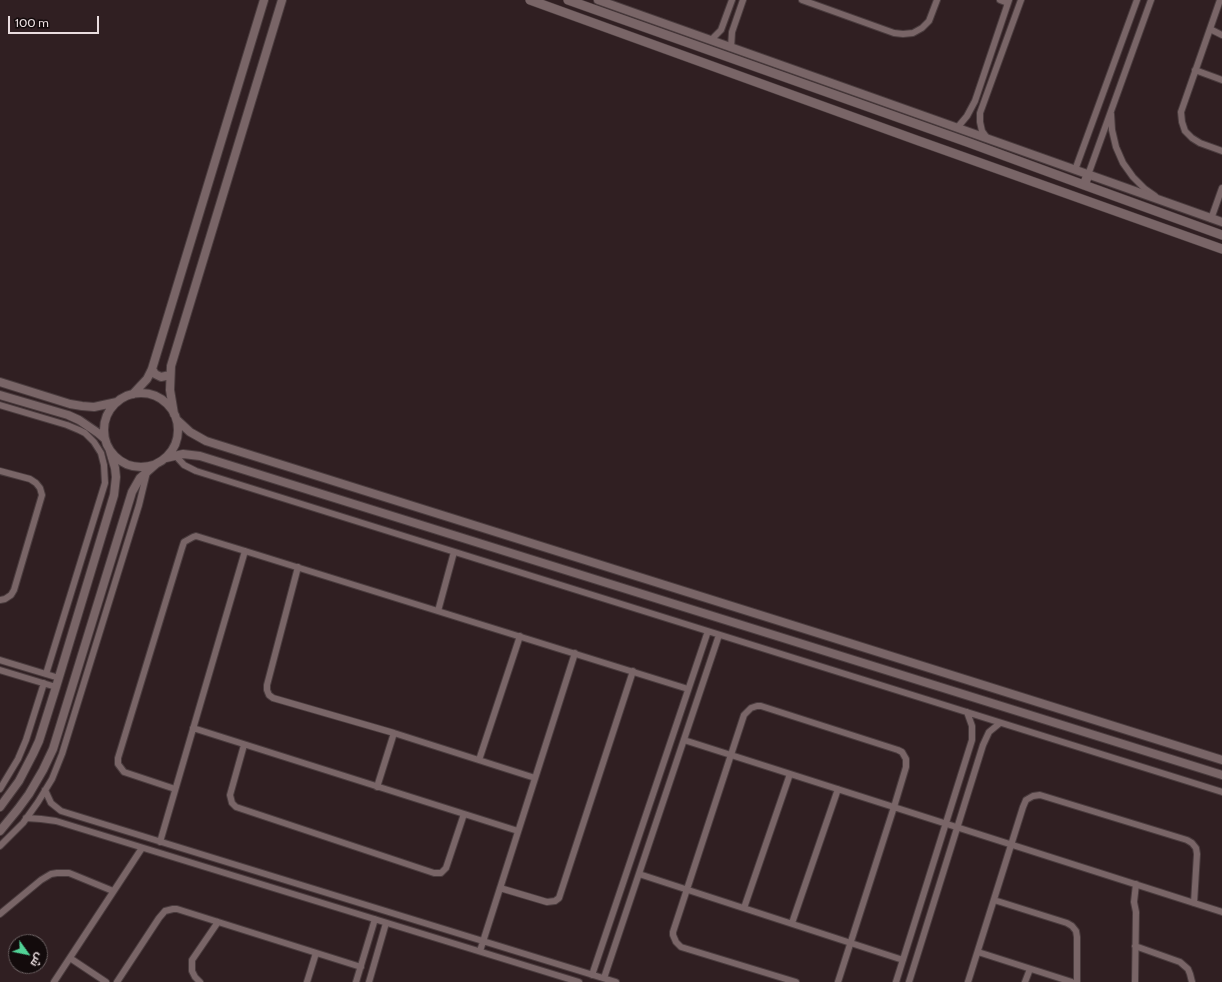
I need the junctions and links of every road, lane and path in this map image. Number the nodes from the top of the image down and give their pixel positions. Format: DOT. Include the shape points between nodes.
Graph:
graph roads {
  1 [pos="264,0"];
  2 [pos="282,0"];
  3 [pos="530,0"];
  4 [pos="568,0"];
  5 [pos="598,0"];
  6 [pos="732,0"];
  7 [pos="742,0"];
  8 [pos="802,0"];
  9 [pos="937,0"];
  10 [pos="1000,0"];
  11 [pos="1021,0"];
  12 [pos="1137,0"];
  13 [pos="1151,0"];
  14 [pos="1220,0"];
  15 [pos="811,2"];
  16 [pos="1009,2"];
  17 [pos="1210,30"];
  18 [pos="1222,35"];
  19 [pos="711,40"];
  20 [pos="731,48"];
  21 [pos="1195,70"];
  22 [pos="1222,80"];
  23 [pos="1110,113"];
  24 [pos="957,128"];
  25 [pos="970,132"];
  26 [pos="1088,136"];
  27 [pos="987,138"];
  28 [pos="1100,140"];
  29 [pos="966,142"];
  30 [pos="1222,151"];
  31 [pos="1075,170"];
  32 [pos="1088,175"];
  33 [pos="1084,185"];
  34 [pos="1222,188"];
  35 [pos="1159,200"];
  36 [pos="1211,218"];
  37 [pos="1222,222"];
  38 [pos="1222,234"];
  39 [pos="1222,249"];
  40 [pos="152,370"];
  41 [pos="170,375"];
  42 [pos="0,382"];
  43 [pos="133,394"];
  44 [pos="0,395"];
  45 [pos="118,402"];
  46 [pos="0,405"];
  47 [pos="176,417"];
  48 [pos="105,439"];
  49 [pos="110,451"];
  50 [pos="174,455"];
  51 [pos="166,458"];
  52 [pos="156,464"];
  53 [pos="0,471"];
  54 [pos="147,472"];
  55 [pos="245,551"];
  56 [pos="454,552"];
  57 [pos="298,568"];
  58 [pos="0,600"];
  59 [pos="438,611"];
  60 [pos="708,631"];
  61 [pos="719,635"];
  62 [pos="520,636"];
  63 [pos="575,654"];
  64 [pos="0,660"];
  65 [pos="0,670"];
  66 [pos="633,672"];
  67 [pos="46,674"];
  68 [pos="59,678"];
  69 [pos="44,683"];
  70 [pos="56,687"];
  71 [pos="688,689"];
  72 [pos="967,712"];
  73 [pos="1000,723"];
  74 [pos="193,728"];
  75 [pos="394,733"];
  76 [pos="684,740"];
  77 [pos="244,745"];
  78 [pos="732,755"];
  79 [pos="478,760"];
  80 [pos="1222,760"];
  81 [pos="790,774"];
  82 [pos="1222,775"];
  83 [pos="535,778"];
  84 [pos="377,787"];
  85 [pos="176,788"];
  86 [pos="0,789"];
  87 [pos="838,789"];
  88 [pos="45,790"];
  89 [pos="1222,792"];
  90 [pos="11,793"];
  91 [pos="24,801"];
  92 [pos="0,807"];
  93 [pos="894,807"];
  94 [pos="464,814"];
  95 [pos="26,818"];
  96 [pos="946,823"];
  97 [pos="958,827"];
  98 [pos="0,831"];
  99 [pos="518,832"];
  100 [pos="160,842"];
  101 [pos="1012,844"];
  102 [pos="0,846"];
  103 [pos="142,848"];
  104 [pos="639,874"];
  105 [pos="1136,884"];
  106 [pos="500,888"];
  107 [pos="687,889"];
  108 [pos="114,891"];
  109 [pos="994,900"];
  110 [pos="1194,903"];
  111 [pos="744,908"];
  112 [pos="1222,912"];
  113 [pos="0,914"];
  114 [pos="375,919"];
  115 [pos="218,922"];
  116 [pos="386,923"];
  117 [pos="792,923"];
  118 [pos="483,941"];
  119 [pos="851,943"];
  120 [pos="1135,946"];
  121 [pos="480,951"];
  122 [pos="978,952"];
  123 [pos="316,953"];
  124 [pos="70,958"];
  125 [pos="903,960"];
  126 [pos="361,967"];
  127 [pos="1030,969"];
  128 [pos="592,975"];
  129 [pos="604,978"];
  130 [pos="54,982"];
  131 [pos="106,982"];
  132 [pos="117,982"];
  133 [pos="200,982"];
  134 [pos="307,982"];
  135 [pos="356,982"];
  136 [pos="368,982"];
  137 [pos="579,982"];
  138 [pos="616,982"];
  139 [pos="796,982"];
  140 [pos="838,982"];
  141 [pos="896,982"];
  142 [pos="909,982"];
  143 [pos="968,982"];
  144 [pos="1025,982"];
  145 [pos="1072,982"];
  146 [pos="1077,982"];
  147 [pos="1135,982"];
  148 [pos="1192,982"];
  1 -- 40 [label="street"];
  2 -- 41 [label="street"];
  3 -- 39 [label="main road"];
  4 -- 29 [label="main road"];
  5 -- 19 [label="street"];
  6 -- 19 [label="street" via="721,30"];
  7 -- 20 [label="street" via="732,32"];
  8 -- 15 [label="street"];
  9 -- 15 [label="street" via="929,21 913,33 903,34 894,33"];
  10 -- 16 [label="street"];
  11 -- 27 [label="street" via="980,113 982,131"];
  12 -- 26 [label="street"];
  13 -- 23 [label="street"];
  14 -- 17 [label="street"];
  16 -- 24 [label="street" via="975,101"];
  17 -- 18 [label="street"];
  17 -- 21 [label="street"];
  19 -- 20 [label="street"];
  20 -- 24 [label="street"];
  21 -- 22 [label="street"];
  21 -- 30 [label="street" via="1181,112 1185,131 1200,143"];
  23 -- 28 [label="street"];
  23 -- 35 [label="street" via="1116,147 1123,163 1133,177"];
  24 -- 25 [label="street"];
  25 -- 27 [label="street"];
  25 -- 29 [label="main road"];
  26 -- 28 [label="street" via="1093,141"];
  26 -- 31 [label="street"];
  27 -- 31 [label="street"];
  28 -- 32 [label="street"];
  29 -- 33 [label="main road"];
  31 -- 32 [label="street"];
  32 -- 33 [label="main road"];
  32 -- 35 [label="street"];
  33 -- 38 [label="main road"];
  34 -- 36 [label="street"];
  35 -- 36 [label="street"];
  36 -- 37 [label="street"];
  40 -- 41 [label="street" via="161,377"];
  40 -- 43 [label="street"];
  41 -- 47 [label="street" via="170,390"];
  42 -- 45 [label="street" via="76,405 94,407"];
  43 -- 45 [label="street"];
  43 -- 47 [label="street" via="147,394 160,398"];
  44 -- 48 [label="street" via="80,420"];
  45 -- 48 [label="street" via="105,423"];
  46 -- 67 [label="street" via="79,430 94,442 101,453 104,465 105,483"];
  47 -- 51 [label="street" via="177,440"];
  47 -- 80 [label="street" via="190,432 206,441"];
  48 -- 49 [label="street"];
  49 -- 52 [label="street" via="127,465 141,467"];
  49 -- 68 [label="street" via="115,468 114,496"];
  50 -- 51 [label="street"];
  50 -- 56 [label="street" via="184,465 196,471"];
  50 -- 82 [label="street" via="200,456"];
  51 -- 52 [label="street"];
  52 -- 54 [label="street"];
  53 -- 58 [label="street" via="36,483 42,495 14,590 6,599"];
  54 -- 88 [label="street" via="141,500 66,742"];
  54 -- 91 [label="street" via="132,492 53,749"];
  55 -- 57 [label="street"];
  55 -- 74 [label="street"];
  55 -- 85 [label="street" via="196,536 183,545 118,758 124,772"];
  56 -- 59 [label="street"];
  56 -- 60 [label="street"];
  57 -- 59 [label="street"];
  57 -- 75 [label="street" via="267,685 268,693 273,698"];
  59 -- 62 [label="street"];
  60 -- 61 [label="street"];
  60 -- 71 [label="street"];
  61 -- 72 [label="street"];
  61 -- 76 [label="street"];
  62 -- 63 [label="street"];
  62 -- 79 [label="street"];
  63 -- 66 [label="street"];
  63 -- 83 [label="street"];
  64 -- 67 [label="street"];
  65 -- 69 [label="street"];
  66 -- 71 [label="street"];
  66 -- 106 [label="street" via="559,898 547,902"];
  67 -- 68 [label="street"];
  68 -- 70 [label="street"];
  69 -- 70 [label="street"];
  69 -- 86 [label="street" via="26,740"];
  70 -- 90 [label="street" via="39,741"];
  71 -- 128 [label="street"];
  72 -- 73 [label="street"];
  72 -- 96 [label="street" via="972,726 972,740"];
  73 -- 89 [label="street"];
  73 -- 97 [label="street" via="989,732 982,745"];
  74 -- 77 [label="street"];
  74 -- 85 [label="street"];
  75 -- 79 [label="street"];
  75 -- 84 [label="street"];
  76 -- 78 [label="street"];
  76 -- 104 [label="street"];
  77 -- 84 [label="street"];
  77 -- 94 [label="street" via="230,795 232,804 236,807 434,873 441,873 446,868"];
  78 -- 81 [label="street"];
  78 -- 93 [label="street" via="744,715 757,706 895,748 902,752 906,763"];
  78 -- 107 [label="street"];
  79 -- 83 [label="street"];
  81 -- 87 [label="street"];
  81 -- 111 [label="street"];
  83 -- 99 [label="street"];
  84 -- 94 [label="street"];
  85 -- 100 [label="street"];
  87 -- 93 [label="street"];
  87 -- 117 [label="street"];
  88 -- 95 [label="street"];
  88 -- 100 [label="street" via="51,803 61,812"];
  90 -- 91 [label="street"];
  90 -- 92 [label="street"];
  91 -- 98 [label="street"];
  93 -- 96 [label="street"];
  93 -- 119 [label="street"];
  94 -- 99 [label="street"];
  95 -- 102 [label="street"];
  95 -- 103 [label="street" via="56,821"];
  96 -- 97 [label="street"];
  96 -- 125 [label="street"];
  97 -- 101 [label="street"];
  97 -- 142 [label="street"];
  99 -- 106 [label="street"];
  100 -- 118 [label="street"];
  101 -- 105 [label="street"];
  101 -- 109 [label="street"];
  101 -- 110 [label="street" via="1024,803 1036,795 1187,840 1197,851"];
  103 -- 108 [label="street"];
  103 -- 114 [label="street"];
  104 -- 107 [label="street"];
  104 -- 129 [label="street"];
  105 -- 110 [label="street"];
  105 -- 120 [label="street"];
  106 -- 118 [label="street"];
  107 -- 111 [label="street"];
  107 -- 139 [label="street" via="673,932 678,945"];
  108 -- 113 [label="street" via="69,873 57,872 41,880"];
  108 -- 124 [label="street"];
  109 -- 122 [label="street"];
  109 -- 146 [label="street" via="1072,926 1077,937"];
  110 -- 112 [label="street"];
  111 -- 117 [label="street"];
  114 -- 116 [label="street"];
  114 -- 126 [label="street"];
  115 -- 123 [label="street"];
  115 -- 132 [label="street" via="177,909 165,911"];
  115 -- 133 [label="street" via="192,960 193,974"];
  116 -- 121 [label="street"];
  116 -- 136 [label="street"];
  117 -- 119 [label="street"];
  118 -- 121 [label="street"];
  118 -- 128 [label="street"];
  119 -- 125 [label="street"];
  119 -- 140 [label="street"];
  120 -- 147 [label="street"];
  120 -- 148 [label="street" via="1180,962 1188,969"];
  121 -- 137 [label="street"];
  122 -- 127 [label="street"];
  122 -- 143 [label="street"];
  123 -- 126 [label="street"];
  123 -- 134 [label="street"];
  124 -- 130 [label="street"];
  124 -- 131 [label="street"];
  125 -- 141 [label="street"];
  126 -- 135 [label="street"];
  127 -- 144 [label="street"];
  127 -- 145 [label="street"];
  128 -- 129 [label="street"];
  129 -- 138 [label="street"];
}
